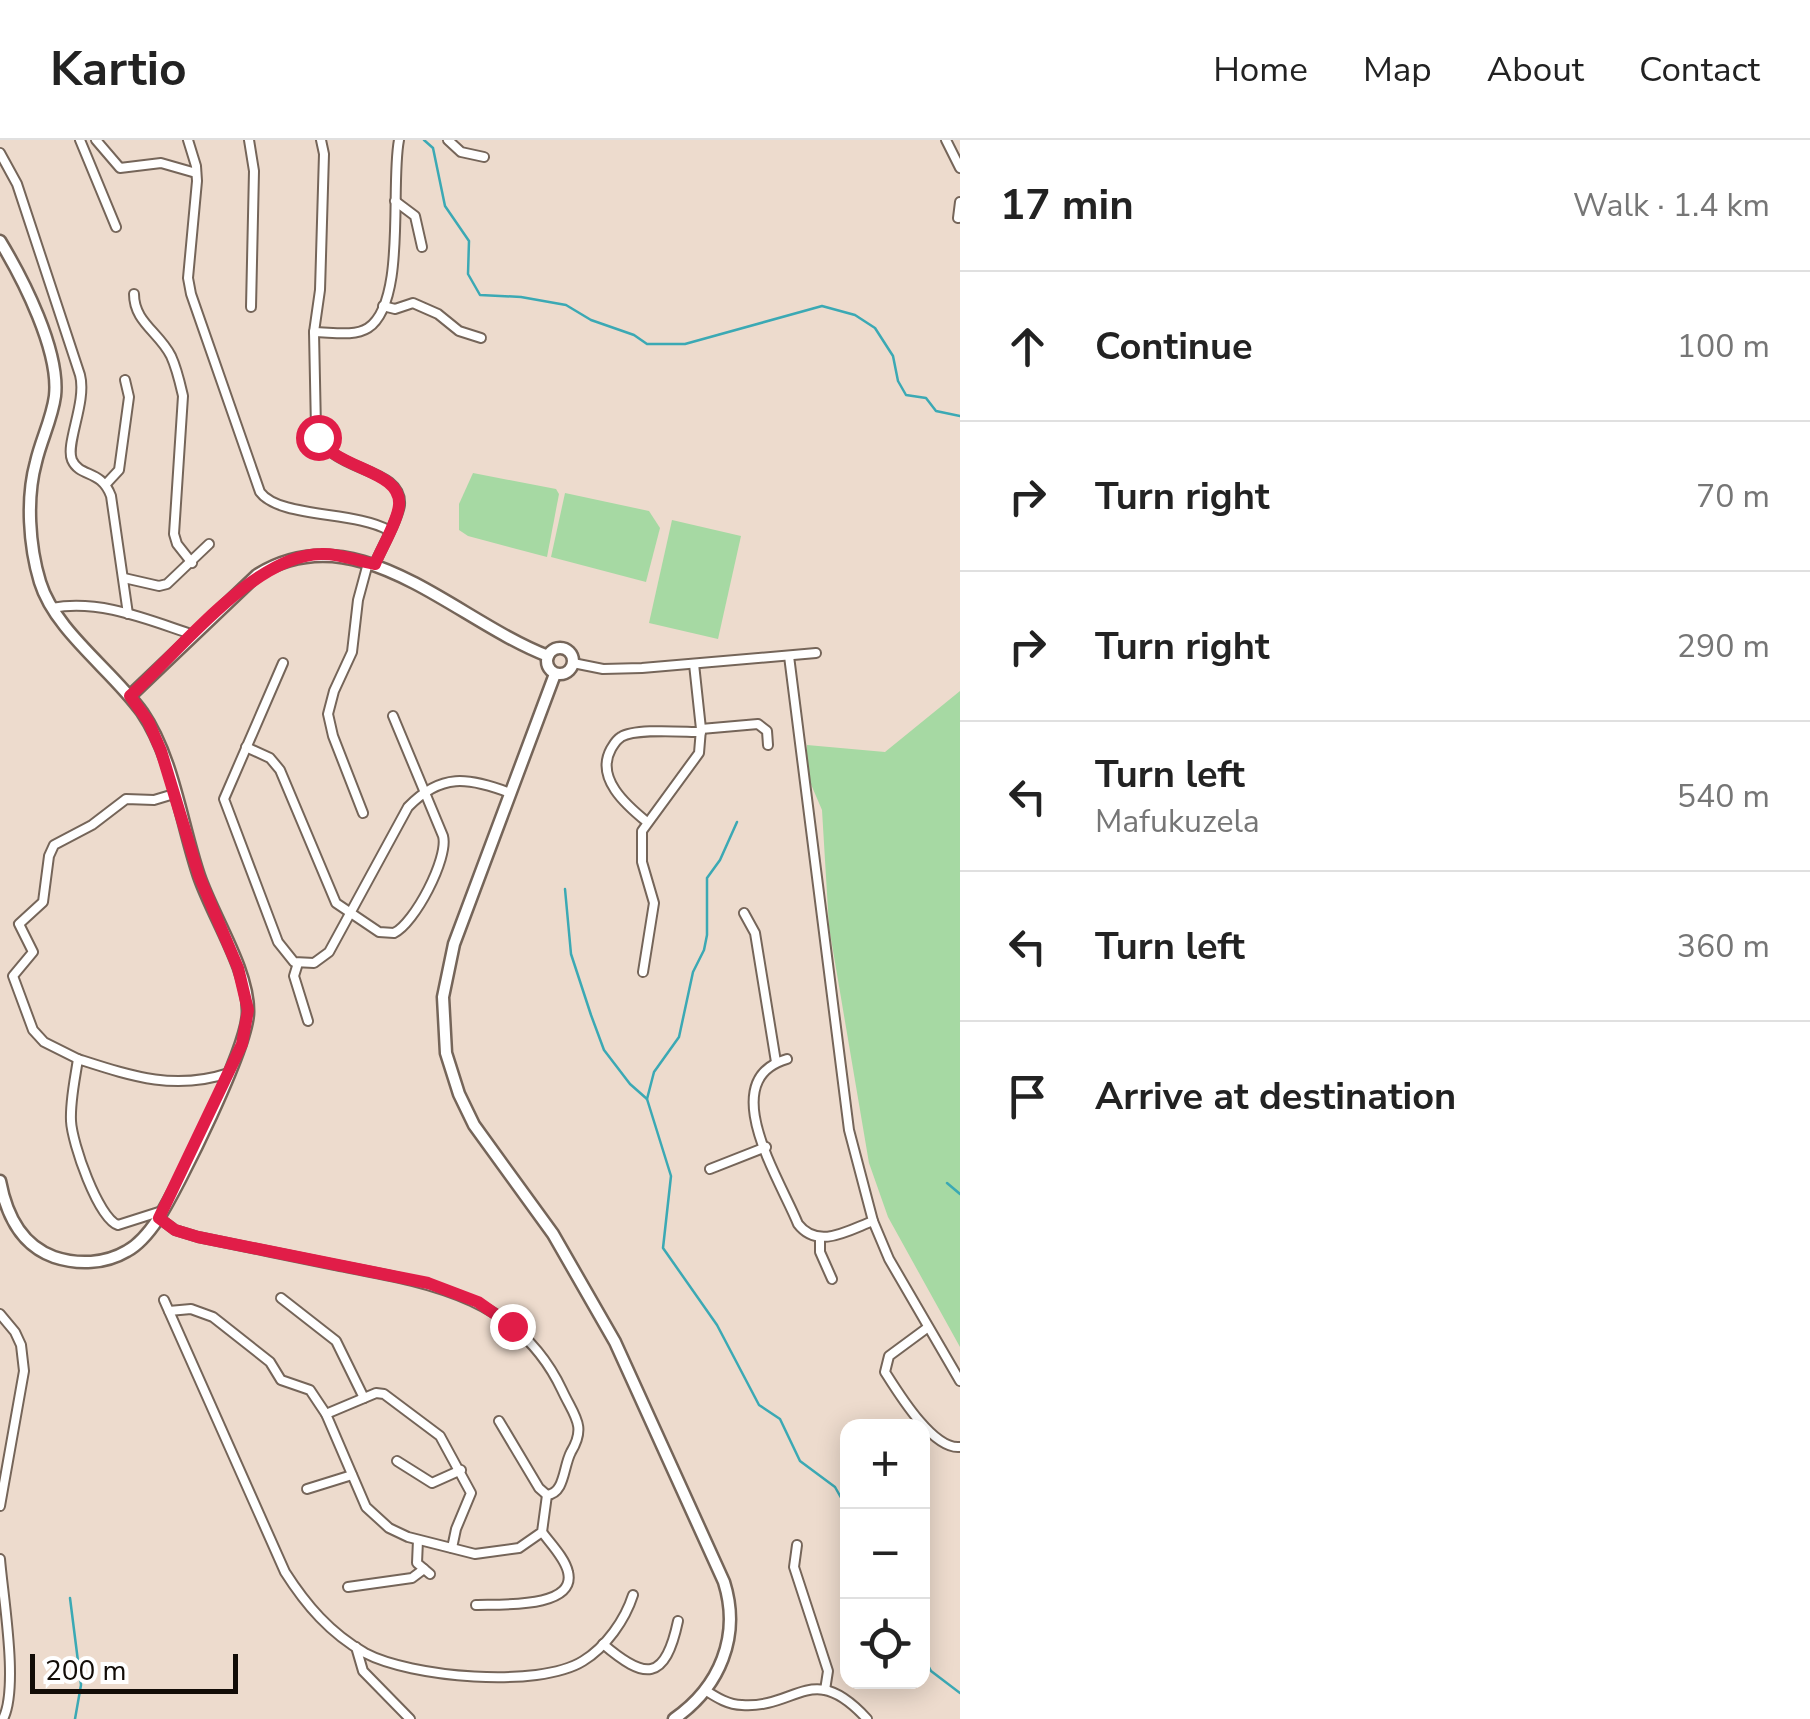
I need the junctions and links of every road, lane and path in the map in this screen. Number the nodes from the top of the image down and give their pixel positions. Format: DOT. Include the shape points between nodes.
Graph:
graph roads {
  1 [pos="80,140"];
  2 [pos="96,140"];
  3 [pos="188,140"];
  4 [pos="248,140"];
  5 [pos="321,140"];
  6 [pos="399,140"];
  7 [pos="448,140"];
  8 [pos="946,140"];
  9 [pos="0,153"];
  10 [pos="484,158"];
  11 [pos="960,168"];
  12 [pos="196,173"];
  13 [pos="395,201"];
  14 [pos="960,202"];
  15 [pos="958,218"];
  16 [pos="116,228"];
  17 [pos="0,241"];
  18 [pos="422,247"];
  19 [pos="134,294"];
  20 [pos="383,306"];
  21 [pos="252,307"];
  22 [pos="314,332"];
  23 [pos="482,338"];
  24 [pos="125,380"];
  25 [pos="106,484"];
  26 [pos="388,530"];
  27 [pos="209,544"];
  28 [pos="192,563"];
  29 [pos="371,564"];
  30 [pos="124,578"];
  31 [pos="52,608"];
  32 [pos="128,614"];
  33 [pos="194,635"];
  34 [pos="816,653"];
  35 [pos="548,656"];
  36 [pos="790,656"];
  37 [pos="573,663"];
  38 [pos="283,664"];
  39 [pos="694,664"];
  40 [pos="555,674"];
  41 [pos="130,696"];
  42 [pos="394,716"];
  43 [pos="701,730"];
  44 [pos="768,745"];
  45 [pos="246,747"];
  46 [pos="425,791"];
  47 [pos="510,793"];
  48 [pos="174,794"];
  49 [pos="363,813"];
  50 [pos="647,822"];
  51 [pos="349,914"];
  52 [pos="744,914"];
  53 [pos="298,963"];
  54 [pos="643,972"];
  55 [pos="308,1022"];
  56 [pos="78,1059"];
  57 [pos="787,1059"];
  58 [pos="776,1062"];
  59 [pos="228,1074"];
  60 [pos="766,1148"];
  61 [pos="710,1170"];
  62 [pos="0,1180"];
  63 [pos="160,1214"];
  64 [pos="873,1220"];
  65 [pos="820,1238"];
  66 [pos="832,1279"];
  67 [pos="282,1298"];
  68 [pos="164,1300"];
  69 [pos="169,1311"];
  70 [pos="0,1314"];
  71 [pos="306,1319"];
  72 [pos="299,1328"];
  73 [pos="927,1328"];
  74 [pos="960,1381"];
  75 [pos="364,1398"];
  76 [pos="326,1414"];
  77 [pos="499,1421"];
  78 [pos="960,1447"];
  79 [pos="397,1461"];
  80 [pos="461,1470"];
  81 [pos="352,1475"];
  82 [pos="307,1489"];
  83 [pos="546,1495"];
  84 [pos="0,1506"];
  85 [pos="542,1532"];
  86 [pos="418,1540"];
  87 [pos="798,1546"];
  88 [pos="452,1548"];
  89 [pos="0,1559"];
  90 [pos="348,1587"];
  91 [pos="633,1595"];
  92 [pos="476,1605"];
  93 [pos="678,1621"];
  94 [pos="603,1644"];
  95 [pos="356,1647"];
  96 [pos="9,1660"];
  97 [pos="0,1666"];
  98 [pos="704,1690"];
  99 [pos="824,1690"];
  100 [pos="3,1719"];
  101 [pos="410,1719"];
  102 [pos="674,1719"];
  103 [pos="868,1719"];
  1 -- 16 [label="street"];
  2 -- 12 [label="street" via="120,168 162,163"];
  3 -- 12 [label="street"];
  4 -- 21 [label="street" via="254,171"];
  5 -- 22 [label="street"];
  6 -- 13 [label="street"];
  7 -- 10 [label="street" via="460,152"];
  8 -- 11 [label="street"];
  9 -- 25 [label="street" via="22,197 84,389 72,460"];
  12 -- 26 [label="street" via="191,294 260,492 273,504"];
  13 -- 18 [label="street" via="418,221"];
  13 -- 20 [label="street" via="393,272"];
  14 -- 15 [label="street"];
  17 -- 31 [label="street" via="49,350 55,382 32,481 33,552"];
  19 -- 28 [label="street" via="137,313 163,343 183,396 174,534"];
  20 -- 22 [label="street" via="360,332"];
  20 -- 23 [label="street" via="413,302"];
  22 -- 26 [label="street" via="318,437 334,457 374,472 398,494 400,506"];
  24 -- 25 [label="street" via="129,397 119,470"];
  25 -- 30 [label="street"];
  26 -- 29 [label="street"];
  27 -- 28 [label="street"];
  28 -- 30 [label="street" via="159,586"];
  29 -- 33 [label="street" via="320,554 278,564"];
  29 -- 35 [label="street"];
  29 -- 49 [label="street" via="358,600 352,652 328,714"];
  30 -- 32 [label="street"];
  31 -- 32 [label="street" via="83,604"];
  31 -- 41 [label="street"];
  32 -- 33 [label="street"];
  33 -- 41 [label="street"];
  34 -- 36 [label="street"];
  35 -- 37 [label="street" via="564,648"];
  35 -- 40 [label="street"];
  36 -- 39 [label="street"];
  36 -- 64 [label="street" via="849,1130"];
  37 -- 39 [label="street" via="603,669"];
  37 -- 40 [label="street" via="568,672"];
  38 -- 45 [label="street"];
  39 -- 43 [label="street"];
  40 -- 47 [label="street"];
  41 -- 48 [label="street" via="154,734"];
  42 -- 46 [label="street"];
  43 -- 44 [label="street" via="758,724"];
  43 -- 50 [label="street" via="696,759"];
  43 -- 50 [label="street" via="627,734 615,742 606,771 621,800"];
  45 -- 51 [label="street" via="280,770 336,903"];
  45 -- 53 [label="street" via="225,806 278,942"];
  46 -- 47 [label="street" via="467,781"];
  46 -- 51 [label="street" via="408,808"];
  46 -- 51 [label="street" via="446,850 408,922 384,934"];
  47 -- 98 [label="street" via="448,966 446,1052 474,1125 552,1234 616,1342 724,1582 730,1639"];
  48 -- 56 [label="street" via="126,798 54,845 43,902 19,924 33,952 13,976 29,1022 44,1042"];
  48 -- 59 [label="street" via="245,989 247,1028"];
  50 -- 54 [label="street" via="642,862 654,903"];
  51 -- 53 [label="street" via="325,956"];
  52 -- 58 [label="street" via="755,932"];
  53 -- 55 [label="street" via="294,976"];
  56 -- 59 [label="street" via="186,1084"];
  56 -- 63 [label="street" via="70,1124 109,1220 118,1226"];
  57 -- 58 [label="street"];
  58 -- 60 [label="street" via="752,1095"];
  59 -- 63 [label="street"];
  60 -- 61 [label="street"];
  60 -- 65 [label="street" via="798,1224"];
  62 -- 63 [label="street" via="17,1228 56,1258 112,1258 143,1239"];
  63 -- 83 [label="street" via="175,1230 198,1237 428,1283 500,1318 535,1348 578,1426 579,1441 558,1490"];
  64 -- 65 [label="street"];
  64 -- 73 [label="street"];
  65 -- 66 [label="street"];
  67 -- 71 [label="street"];
  68 -- 69 [label="street"];
  69 -- 76 [label="street" via="192,1309 213,1317 270,1362 281,1380 310,1390"];
  69 -- 95 [label="street" via="285,1572 304,1602"];
  70 -- 84 [label="street" via="15,1332 24,1370"];
  71 -- 72 [label="street"];
  71 -- 75 [label="street" via="336,1341"];
  73 -- 74 [label="street"];
  73 -- 78 [label="street" via="890,1356 885,1372 936,1440"];
  75 -- 76 [label="street"];
  75 -- 80 [label="street" via="384,1394 430,1425"];
  76 -- 81 [label="street"];
  77 -- 83 [label="street"];
  79 -- 80 [label="street" via="432,1484"];
  80 -- 88 [label="street" via="472,1494"];
  81 -- 82 [label="street"];
  81 -- 86 [label="street" via="377,1520"];
  83 -- 85 [label="street"];
  85 -- 88 [label="street" via="518,1548 474,1554"];
  85 -- 92 [label="street" via="568,1569 562,1592 545,1601"];
  86 -- 88 [label="street"];
  86 -- 90 [label="street" via="415,1556 427,1571"];
  87 -- 99 [label="street" via="794,1568 828,1671"];
  89 -- 96 [label="street"];
  91 -- 94 [label="street"];
  93 -- 94 [label="street" via="668,1654 648,1670 630,1666"];
  94 -- 95 [label="street" via="566,1669 486,1676 398,1666"];
  95 -- 101 [label="street" via="363,1671"];
  96 -- 97 [label="street"];
  96 -- 100 [label="street" via="10,1701"];
  98 -- 99 [label="street" via="748,1706"];
  98 -- 102 [label="street"];
  99 -- 103 [label="street"];
}
